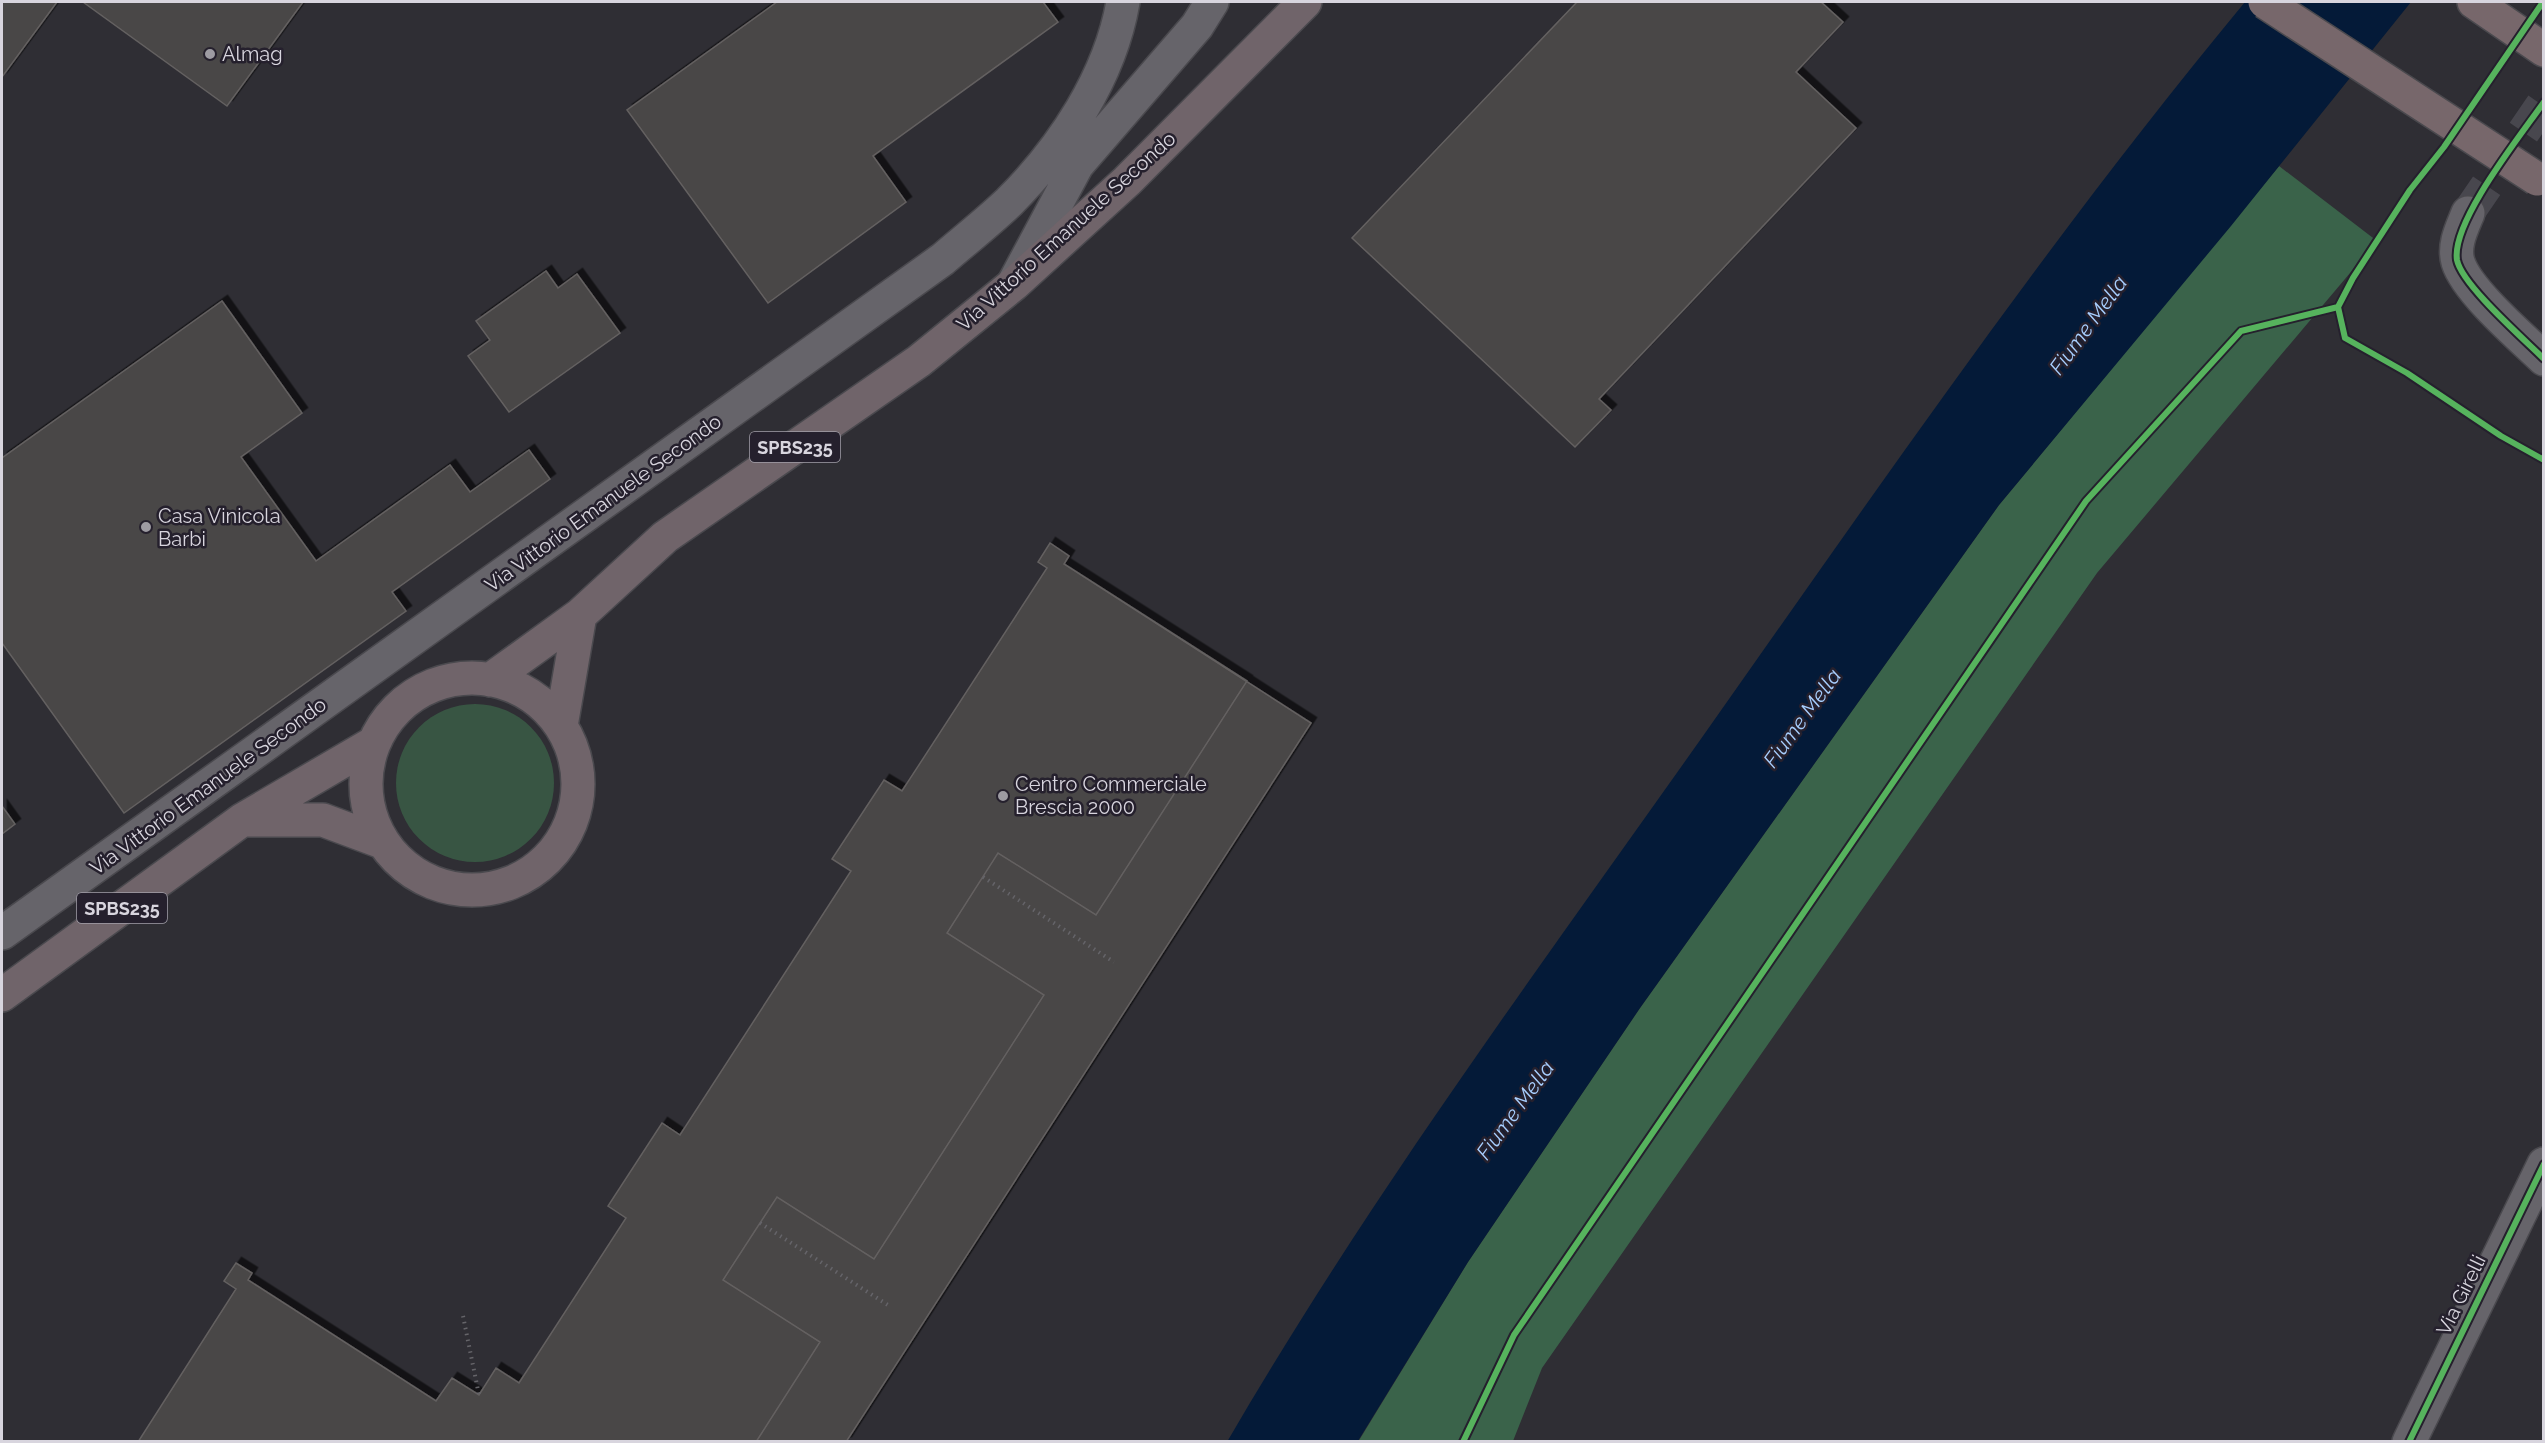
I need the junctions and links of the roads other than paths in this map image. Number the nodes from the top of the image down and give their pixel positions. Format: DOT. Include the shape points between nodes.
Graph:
graph roads {
  1 [pos="1123,2"];
  2 [pos="1212,2"];
  3 [pos="1305,2"];
  4 [pos="2265,2"];
  5 [pos="2474,2"];
  6 [pos="2544,50"];
  7 [pos="2541,183"];
  8 [pos="2468,213"];
  9 [pos="1014,284"];
  10 [pos="2544,359"];
  11 [pos="580,615"];
  12 [pos="490,680"];
  13 [pos="561,726"];
  14 [pos="372,744"];
  15 [pos="242,820"];
  16 [pos="382,842"];
  17 [pos="2,933"];
  18 [pos="2,995"];
  19 [pos="2544,1164"];
  20 [pos="2409,1442"];
  1 -- 17 [label="street, Via Vittorio Emanuele Secondo" via="1106,64 1052,153 1009,202 943,259"];
  2 -- 9 [label="street" via="1197,26 1077,165"];
  3 -- 9 [label="main road, Via Vittorio Emanuele Secondo / SPBS235" via="1127,181"];
  4 -- 7 [label="highway, bridge"];
  5 -- 6 [label="highway"];
  8 -- 10 [label="street" via="2457,239 2457,261 2466,279"];
  9 -- 11 [label="main road, Via Vittorio Emanuele Secondo / SPBS235" via="919,360 665,537"];
  11 -- 12 [label="main road, Via Vittorio Emanuele Secondo / SPBS235"];
  11 -- 13 [label="main road"];
  12 -- 13 [label="main road, SPBS235" via="525,692"];
  12 -- 14 [label="main road, SPBS235" via="454,679 420,691 391,714"];
  13 -- 16 [label="main road, SPBS235" via="576,764 573,818 556,849 531,872 501,887 467,890 445,886 418,877"];
  14 -- 15 [label="main road, SPBS235"];
  14 -- 16 [label="main road, SPBS235" via="365,777 368,811"];
  15 -- 16 [label="main road, SPBS235" via="323,820"];
  15 -- 18 [label="main road, SPBS235"];
  19 -- 20 [label="street, Via Girelli"];
}
